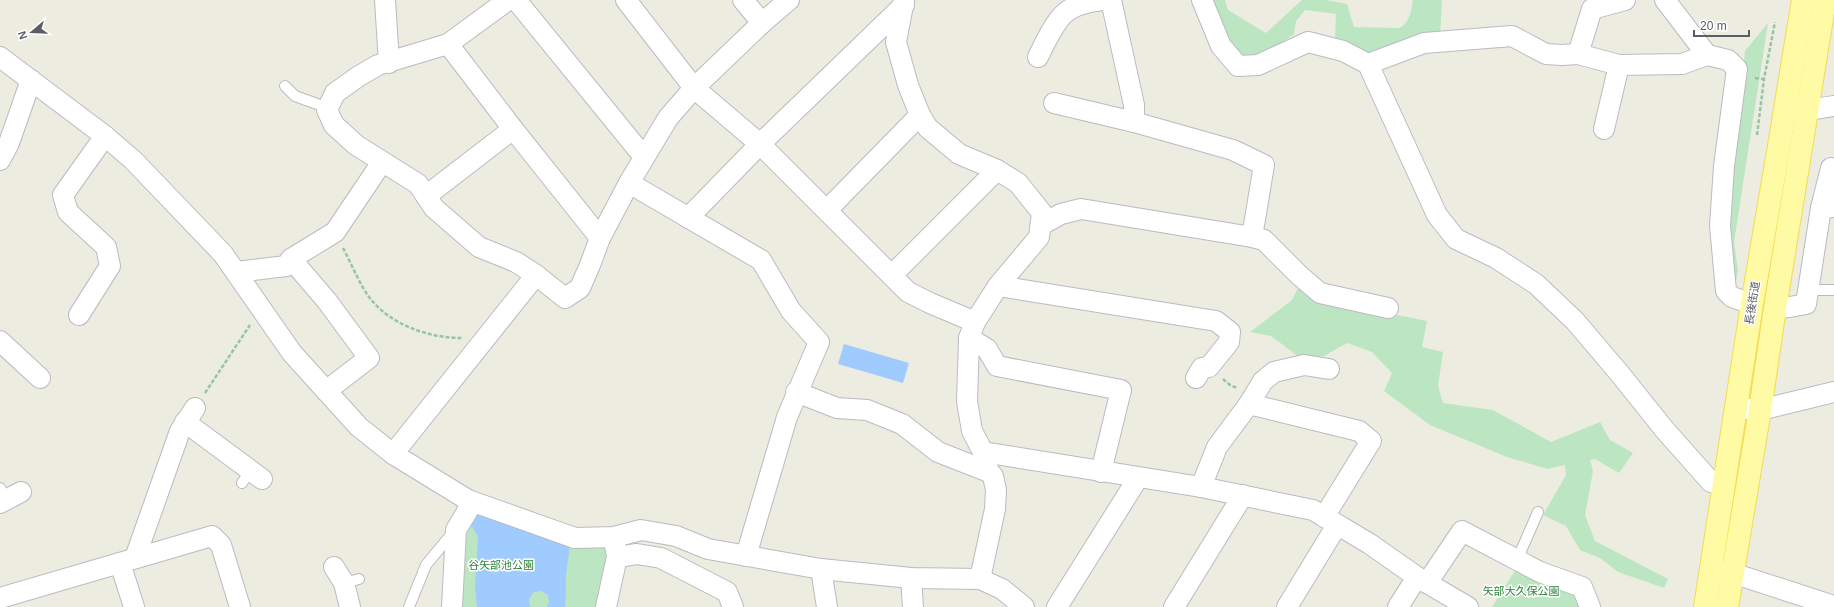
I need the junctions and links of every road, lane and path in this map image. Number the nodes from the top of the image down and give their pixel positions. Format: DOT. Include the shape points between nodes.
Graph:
graph roads {
  1 [pos="385,0"];
  2 [pos="508,0"];
  3 [pos="516,0"];
  4 [pos="626,0"];
  5 [pos="743,0"];
  6 [pos="789,0"];
  7 [pos="1103,0"];
  8 [pos="1111,0"];
  9 [pos="1202,0"];
  10 [pos="1625,0"];
  11 [pos="1665,0"];
  12 [pos="1803,0"];
  13 [pos="1824,0"];
  14 [pos="904,2"];
  15 [pos="1775,22"];
  16 [pos="762,23"];
  17 [pos="448,44"];
  18 [pos="1578,54"];
  19 [pos="1707,54"];
  20 [pos="1038,57"];
  21 [pos="0,58"];
  22 [pos="389,63"];
  23 [pos="1368,64"];
  24 [pos="1619,65"];
  25 [pos="31,80"];
  26 [pos="285,86"];
  27 [pos="694,88"];
  28 [pos="1054,103"];
  29 [pos="1834,106"];
  30 [pos="1786,107"];
  31 [pos="328,108"];
  32 [pos="1808,110"];
  33 [pos="920,115"];
  34 [pos="1134,122"];
  35 [pos="512,129"];
  36 [pos="1604,129"];
  37 [pos="1758,135"];
  38 [pos="106,136"];
  39 [pos="760,144"];
  40 [pos="644,157"];
  41 [pos="0,160"];
  42 [pos="382,162"];
  43 [pos="1831,168"];
  44 [pos="997,170"];
  45 [pos="629,183"];
  46 [pos="426,196"];
  47 [pos="1827,207"];
  48 [pos="827,210"];
  49 [pos="688,218"];
  50 [pos="1041,225"];
  51 [pos="335,232"];
  52 [pos="1252,237"];
  53 [pos="600,238"];
  54 [pos="291,259"];
  55 [pos="237,272"];
  56 [pos="536,275"];
  57 [pos="892,275"];
  58 [pos="998,286"];
  59 [pos="1808,290"];
  60 [pos="1834,290"];
  61 [pos="1752,304"];
  62 [pos="260,308"];
  63 [pos="1388,308"];
  64 [pos="1775,308"];
  65 [pos="79,315"];
  66 [pos="972,330"];
  67 [pos="487,337"];
  68 [pos="0,341"];
  69 [pos="1329,369"];
  70 [pos="1202,372"];
  71 [pos="40,378"];
  72 [pos="209,387"];
  73 [pos="326,391"];
  74 [pos="796,392"];
  75 [pos="1834,392"];
  76 [pos="1252,399"];
  77 [pos="1737,408"];
  78 [pos="1760,410"];
  79 [pos="983,452"];
  80 [pos="393,454"];
  81 [pos="989,472"];
  82 [pos="1101,472"];
  83 [pos="251,478"];
  84 [pos="1138,478"];
  85 [pos="1724,485"];
  86 [pos="1200,487"];
  87 [pos="1243,495"];
  88 [pos="468,500"];
  89 [pos="1538,512"];
  90 [pos="1330,521"];
  91 [pos="456,530"];
  92 [pos="614,537"];
  93 [pos="746,556"];
  94 [pos="617,557"];
  95 [pos="1517,560"];
  96 [pos="128,561"];
  97 [pos="821,569"];
  98 [pos="1710,569"];
  99 [pos="1732,573"];
  100 [pos="346,576"];
  101 [pos="911,578"];
  102 [pos="980,579"];
  103 [pos="1422,580"];
  104 [pos="0,598"];
  105 [pos="1834,606"];
  106 [pos="134,607"];
  107 [pos="240,607"];
  108 [pos="350,607"];
  109 [pos="409,607"];
  110 [pos="452,607"];
  111 [pos="606,607"];
  112 [pos="733,607"];
  113 [pos="827,607"];
  114 [pos="913,607"];
  115 [pos="1024,607"];
  116 [pos="1056,607"];
  117 [pos="1174,607"];
  118 [pos="1287,607"];
  119 [pos="1398,607"];
  120 [pos="1468,607"];
  121 [pos="1590,607"];
  122 [pos="1704,607"];
  123 [pos="1727,607"];
  1 -- 22 [label="street"];
  2 -- 17 [label="street"];
  3 -- 40 [label="street"];
  4 -- 27 [label="street"];
  5 -- 16 [label="street"];
  6 -- 16 [label="street"];
  7 -- 20 [label="street" via="1087,2 1064,13"];
  8 -- 34 [label="street" via="1134,105"];
  9 -- 23 [label="street" via="1221,46 1238,66 1258,65 1308,42 1343,50"];
  10 -- 18 [label="street" via="1592,9"];
  11 -- 19 [label="street"];
  12 -- 30 [label="main road, 長後街道"];
  13 -- 32 [label="main road"];
  14 -- 33 [label="street" via="896,42 908,85"];
  14 -- 39 [label="street"];
  15 -- 37 [label="path" via="1764,79"];
  16 -- 27 [label="street"];
  17 -- 22 [label="street"];
  17 -- 35 [label="street"];
  18 -- 23 [label="street" via="1546,54 1512,36 1424,44"];
  18 -- 24 [label="street"];
  19 -- 24 [label="street" via="1682,64"];
  19 -- 61 [label="street" via="1728,60 1737,69 1724,166 1720,226 1726,291 1732,297"];
  21 -- 25 [label="street"];
  22 -- 31 [label="street" via="378,65 335,93"];
  23 -- 85 [label="street" via="1438,215 1456,240 1496,258 1536,284 1575,321 1711,482"];
  24 -- 36 [label="street"];
  25 -- 38 [label="street"];
  25 -- 41 [label="street" via="9,143"];
  26 -- 31 [label="lane" via="295,96"];
  27 -- 39 [label="street"];
  27 -- 40 [label="street" via="668,118"];
  28 -- 34 [label="street"];
  29 -- 32 [label="street"];
  30 -- 32 [label="street"];
  30 -- 61 [label="main road, 長後街道"];
  31 -- 42 [label="street" via="334,125 356,145"];
  32 -- 64 [label="main road"];
  33 -- 44 [label="street" via="928,128 959,154"];
  33 -- 48 [label="street"];
  34 -- 52 [label="street" via="1233,150 1264,165"];
  35 -- 46 [label="street"];
  35 -- 53 [label="street"];
  38 -- 55 [label="street" via="223,254"];
  38 -- 65 [label="street" via="63,195 68,212 106,247 110,266"];
  39 -- 48 [label="street"];
  39 -- 49 [label="street"];
  40 -- 45 [label="street"];
  42 -- 46 [label="street" via="418,184"];
  42 -- 51 [label="street"];
  43 -- 47 [label="street"];
  44 -- 50 [label="street" via="1023,189 1042,213"];
  44 -- 57 [label="street"];
  45 -- 49 [label="street"];
  45 -- 53 [label="street"];
  46 -- 56 [label="street" via="434,208 479,247 516,262"];
  47 -- 59 [label="street"];
  48 -- 57 [label="street"];
  49 -- 74 [label="street" via="761,260 791,311 819,342"];
  50 -- 52 [label="street" via="1061,214 1081,209"];
  50 -- 58 [label="street" via="1039,237"];
  51 -- 54 [label="street"];
  51 -- 67 [label="path" via="369,297 390,318 418,331 448,338"];
  52 -- 63 [label="street" via="1264,240 1320,294"];
  53 -- 56 [label="street" via="580,288 564,298"];
  54 -- 55 [label="street" via="286,266"];
  54 -- 73 [label="street" via="327,301 369,358"];
  55 -- 62 [label="street"];
  56 -- 67 [label="street"];
  57 -- 66 [label="street" via="908,292"];
  58 -- 66 [label="street"];
  58 -- 70 [label="street" via="1216,321 1230,332 1229,342"];
  59 -- 60 [label="lane"];
  59 -- 64 [label="street" via="1806,304"];
  61 -- 77 [label="main road, 長後街道"];
  62 -- 72 [label="path"];
  62 -- 73 [label="street" via="292,353"];
  64 -- 78 [label="main road"];
  66 -- 79 [label="street" via="967,401 972,430"];
  66 -- 82 [label="street" via="997,366 1121,390"];
  67 -- 80 [label="street"];
  68 -- 71 [label="street"];
  69 -- 76 [label="street" via="1304,366 1274,372 1263,381"];
  70 -- 76 [label="path"];
  73 -- 80 [label="street" via="359,427"];
  74 -- 81 [label="street" via="837,408 867,410 902,424 938,452"];
  74 -- 93 [label="street"];
  75 -- 78 [label="street"];
  76 -- 86 [label="street" via="1217,447"];
  76 -- 90 [label="street" via="1359,431 1371,441"];
  77 -- 78 [label="street"];
  77 -- 85 [label="main road, 長後街道"];
  78 -- 99 [label="main road"];
  79 -- 81 [label="street"];
  79 -- 82 [label="street"];
  80 -- 88 [label="street"];
  81 -- 102 [label="street" via="993,476 996,490 995,509"];
  82 -- 84 [label="street"];
  83 -- 96 [label="street" via="190,415 180,431"];
  84 -- 86 [label="street"];
  84 -- 116 [label="street"];
  85 -- 98 [label="main road, 長後街道"];
  86 -- 87 [label="street"];
  87 -- 90 [label="street" via="1313,510"];
  87 -- 117 [label="street"];
  88 -- 91 [label="street" via="468,510"];
  88 -- 92 [label="street" via="575,538"];
  89 -- 95 [label="lane"];
  90 -- 103 [label="street" via="1370,544"];
  90 -- 118 [label="street"];
  91 -- 109 [label="lane" via="426,565"];
  91 -- 110 [label="street"];
  92 -- 93 [label="street" via="641,530 676,536 708,549"];
  92 -- 94 [label="street"];
  93 -- 97 [label="street"];
  94 -- 111 [label="street"];
  94 -- 112 [label="street" via="637,554 661,558 727,592"];
  95 -- 103 [label="street" via="1462,530"];
  95 -- 121 [label="street" via="1540,572 1582,586"];
  96 -- 104 [label="street"];
  96 -- 106 [label="street"];
  96 -- 107 [label="street" via="212,536 221,545"];
  97 -- 101 [label="street"];
  97 -- 113 [label="street"];
  98 -- 99 [label="street"];
  98 -- 122 [label="main road, 長後街道"];
  99 -- 105 [label="street"];
  99 -- 123 [label="main road"];
  100 -- 108 [label="street"];
  101 -- 102 [label="street"];
  101 -- 114 [label="street"];
  102 -- 115 [label="street" via="1002,589"];
  103 -- 119 [label="street"];
  103 -- 120 [label="street"];
}
